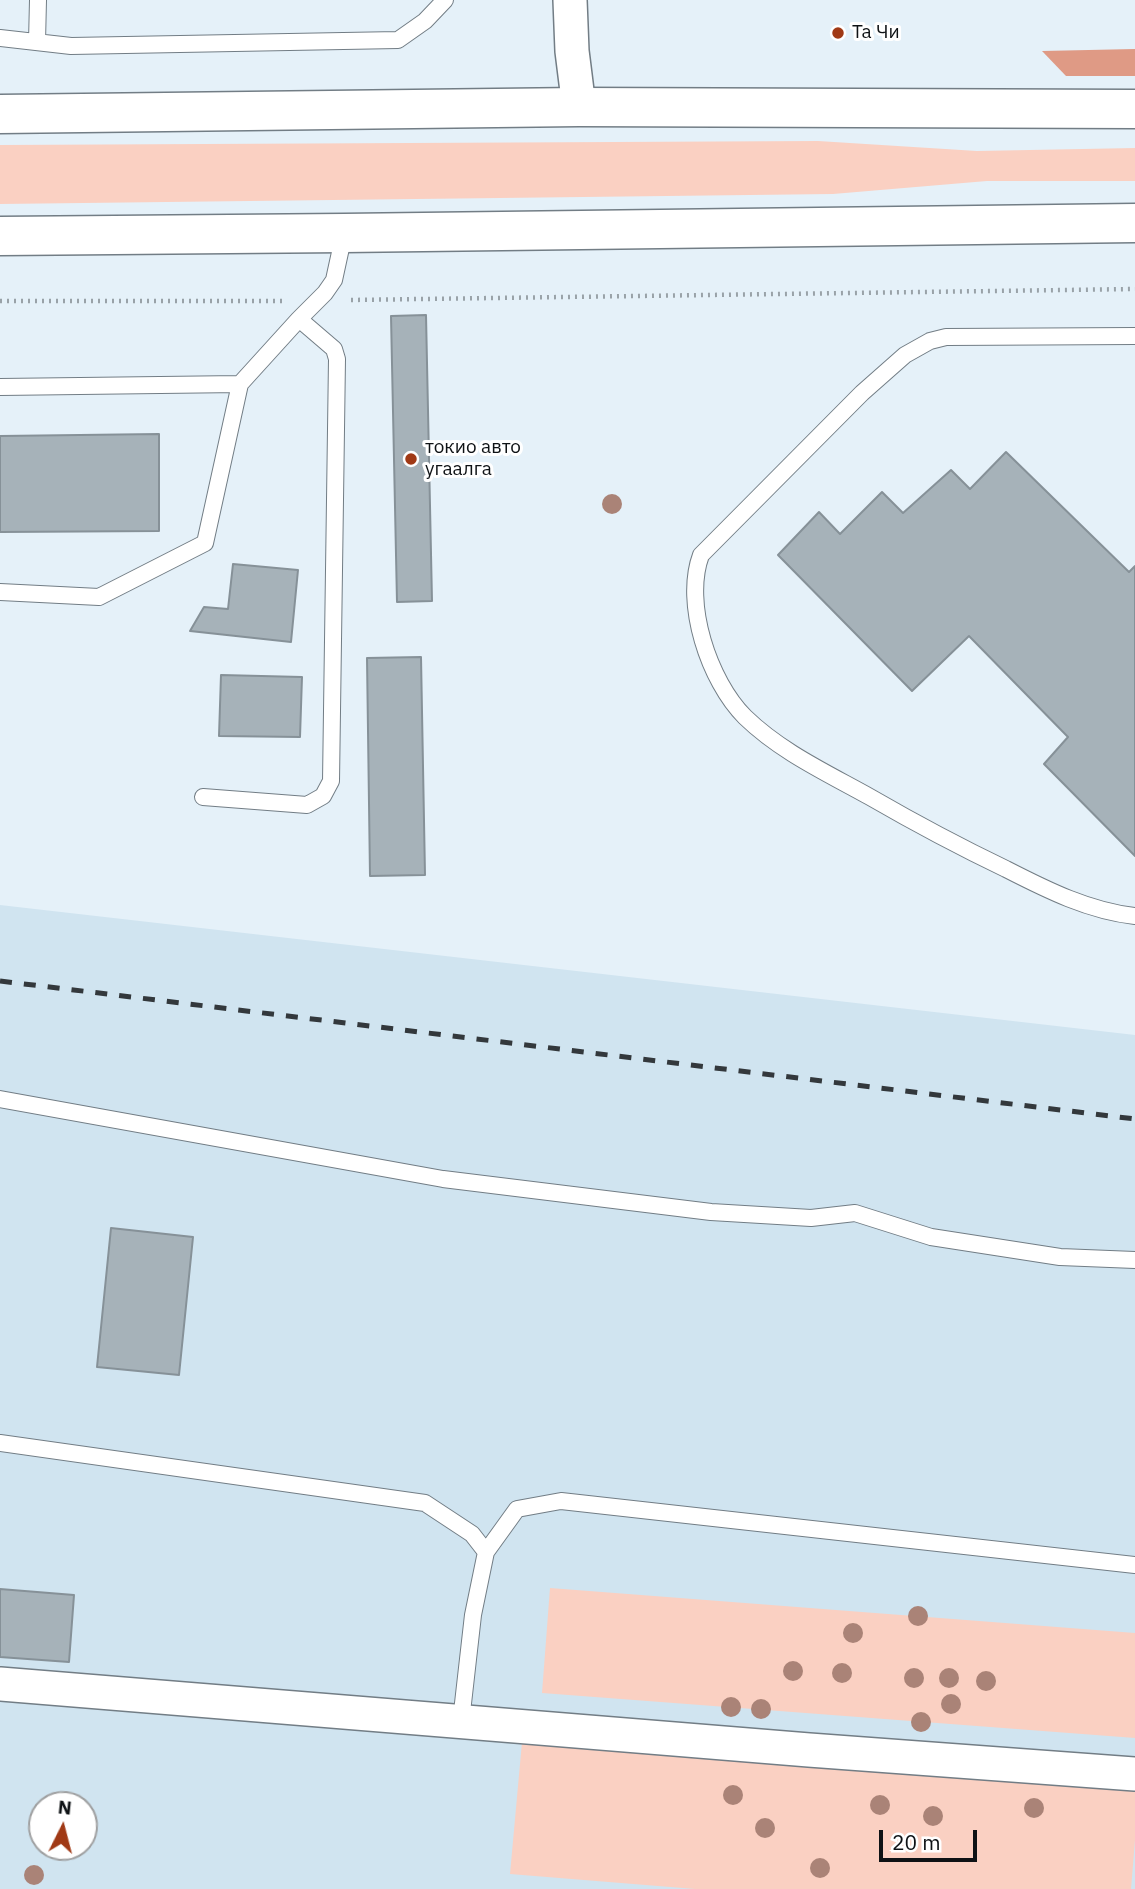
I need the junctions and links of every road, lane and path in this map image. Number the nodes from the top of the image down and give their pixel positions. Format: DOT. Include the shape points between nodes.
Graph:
graph roads {
  1 [pos="38,0"];
  2 [pos="445,0"];
  3 [pos="570,0"];
  4 [pos="0,38"];
  5 [pos="37,42"];
  6 [pos="579,107"];
  7 [pos="1135,109"];
  8 [pos="0,114"];
  9 [pos="1135,223"];
  10 [pos="344,233"];
  11 [pos="0,236"];
  12 [pos="1135,289"];
  13 [pos="318,300"];
  14 [pos="0,301"];
  15 [pos="299,319"];
  16 [pos="1135,336"];
  17 [pos="240,384"];
  18 [pos="0,387"];
  19 [pos="0,592"];
  20 [pos="203,797"];
  21 [pos="1135,916"];
  22 [pos="0,1099"];
  23 [pos="1135,1260"];
  24 [pos="0,1443"];
  25 [pos="486,1552"];
  26 [pos="1135,1565"];
  27 [pos="0,1684"];
  28 [pos="461,1721"];
  29 [pos="1135,1774"];
  1 -- 5 [label="lane"];
  2 -- 5 [label="lane" via="398,40 71,46"];
  3 -- 6 [label="street"];
  4 -- 5 [label="lane"];
  6 -- 7 [label="highway"];
  6 -- 8 [label="highway"];
  9 -- 10 [label="highway"];
  10 -- 11 [label="highway"];
  10 -- 13 [label="lane" via="334,280"];
  12 -- 13 [label="path"];
  13 -- 14 [label="path"];
  13 -- 15 [label="lane"];
  15 -- 17 [label="lane"];
  15 -- 20 [label="lane" via="334,349 338,359 331,781 323,796 307,805"];
  16 -- 21 [label="lane" via="946,337 905,355 701,555 695,595 702,640 719,680 744,716 787,750 941,838 1053,892 1110,913"];
  17 -- 18 [label="lane"];
  17 -- 19 [label="lane" via="205,543 99,597"];
  22 -- 23 [label="lane" via="443,1179 711,1212 811,1218 855,1213 931,1237 1059,1257"];
  24 -- 25 [label="lane" via="425,1503 472,1534"];
  25 -- 26 [label="lane" via="517,1509 561,1501"];
  25 -- 28 [label="lane" via="473,1615"];
  27 -- 28 [label="street"];
  28 -- 29 [label="street"];
}
